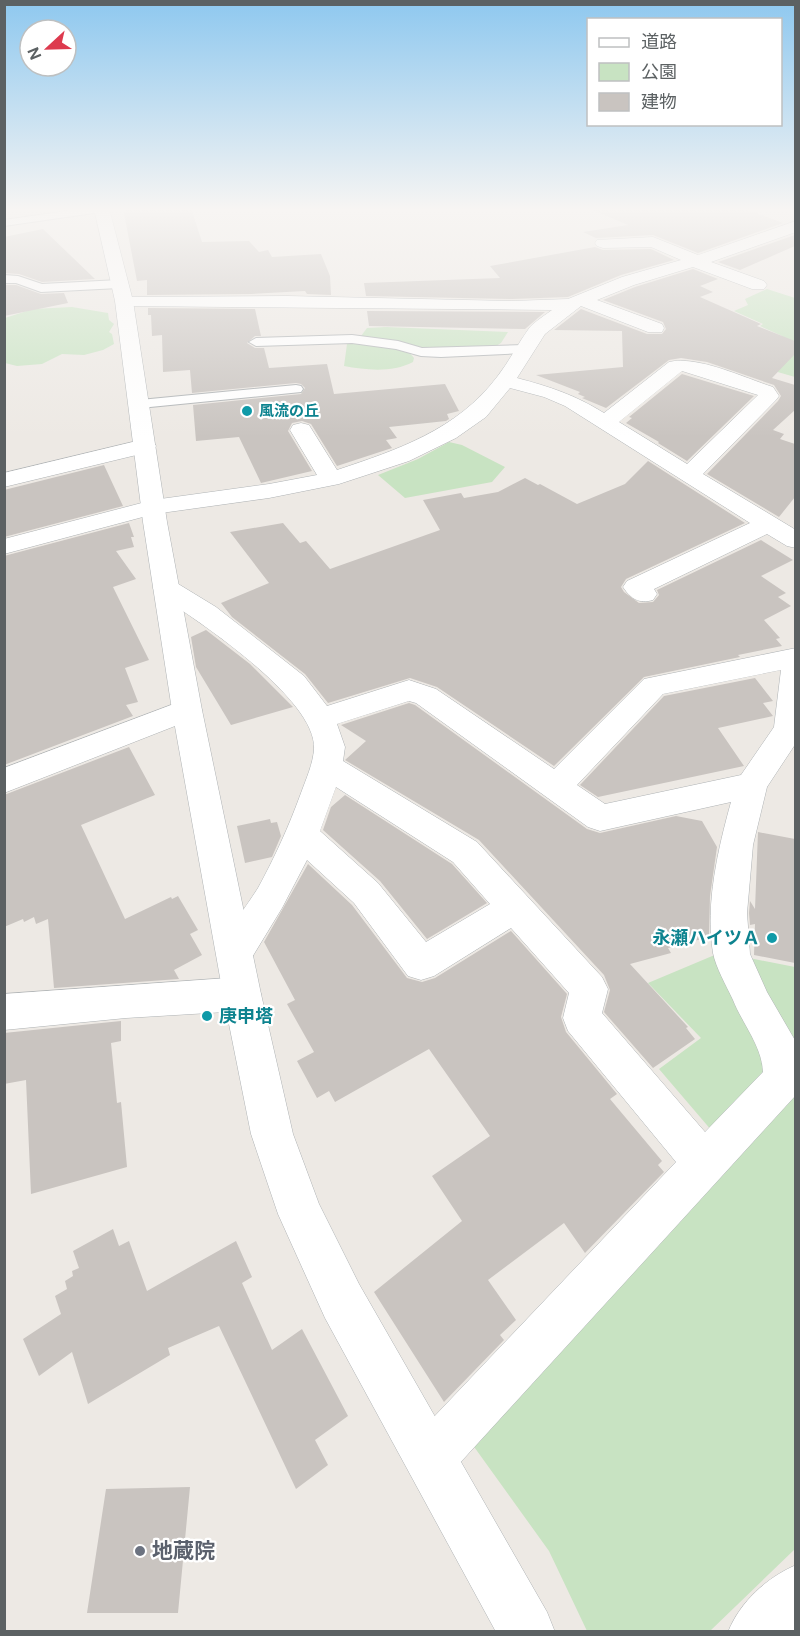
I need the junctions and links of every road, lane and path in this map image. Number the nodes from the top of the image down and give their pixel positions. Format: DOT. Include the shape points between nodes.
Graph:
graph roads {
  1 [pos="30,284"];
  2 [pos="120,284"];
  3 [pos="621,284"];
  4 [pos="122,293"];
  5 [pos="576,302"];
  6 [pos="655,328"];
  7 [pos="256,342"];
  8 [pos="524,349"];
  9 [pos="505,381"];
  10 [pos="297,389"];
  11 [pos="140,404"];
  12 [pos="605,423"];
  13 [pos="301,430"];
  14 [pos="145,446"];
  15 [pos="689,475"];
  16 [pos="331,479"];
  17 [pos="4,480"];
  18 [pos="153,507"];
  19 [pos="768,524"];
  20 [pos="794,538"];
  21 [pos="4,547"];
  22 [pos="166,588"];
  23 [pos="644,594"];
  24 [pos="795,657"];
  25 [pos="795,664"];
  26 [pos="187,710"];
  27 [pos="320,719"];
  28 [pos="327,766"];
  29 [pos="4,781"];
  30 [pos="751,785"];
  31 [pos="556,787"];
  32 [pos="302,835"];
  33 [pos="516,907"];
  34 [pos="235,953"];
  35 [pos="242,994"];
  36 [pos="4,1012"];
  37 [pos="705,1164"];
  38 [pos="430,1458"];
  39 [pos="795,1593"];
  40 [pos="527,1632"];
  41 [pos="756,1632"];
  1 -- 4 [label="lane"];
  2 -- 4 [label="street"];
  3 -- 5 [label="street"];
  4 -- 5 [label="street" via="289,293 512,306"];
  4 -- 11 [label="street"];
  5 -- 6 [label="street"];
  5 -- 8 [label="street" via="538,330"];
  7 -- 8 [label="lane" via="352,339 441,353"];
  8 -- 9 [label="street"];
  9 -- 12 [label="street" via="551,393"];
  9 -- 16 [label="street" via="478,412 448,433 401,456"];
  10 -- 11 [label="lane"];
  11 -- 14 [label="street"];
  12 -- 15 [label="street"];
  12 -- 15 [label="street" via="676,366 685,365 766,391 769,396"];
  13 -- 16 [label="street"];
  14 -- 17 [label="street"];
  14 -- 18 [label="street"];
  15 -- 19 [label="street"];
  16 -- 18 [label="street"];
  18 -- 21 [label="street"];
  18 -- 22 [label="street"];
  19 -- 20 [label="street"];
  19 -- 23 [label="street" via="636,587"];
  22 -- 26 [label="street"];
  22 -- 27 [label="street" via="207,613 294,683"];
  24 -- 31 [label="street" via="654,686"];
  25 -- 30 [label="street" via="789,729"];
  26 -- 29 [label="street"];
  26 -- 34 [label="street"];
  27 -- 28 [label="street" via="330,747"];
  27 -- 31 [label="street" via="409,690 426,696"];
  28 -- 32 [label="street"];
  28 -- 33 [label="street" via="465,852"];
  30 -- 31 [label="street" via="600,818"];
  30 -- 37 [label="street" via="736,845 729,913 732,954 782,1056 783,1079"];
  32 -- 33 [label="street" via="366,893 421,964"];
  32 -- 34 [label="street" via="270,898"];
  33 -- 37 [label="street" via="589,989 582,1018"];
  34 -- 35 [label="street"];
  35 -- 36 [label="street"];
  35 -- 38 [label="street" via="272,1134 300,1214 342,1301"];
  37 -- 38 [label="street"];
  38 -- 40 [label="street"];
  39 -- 41 [label="street"];
}
